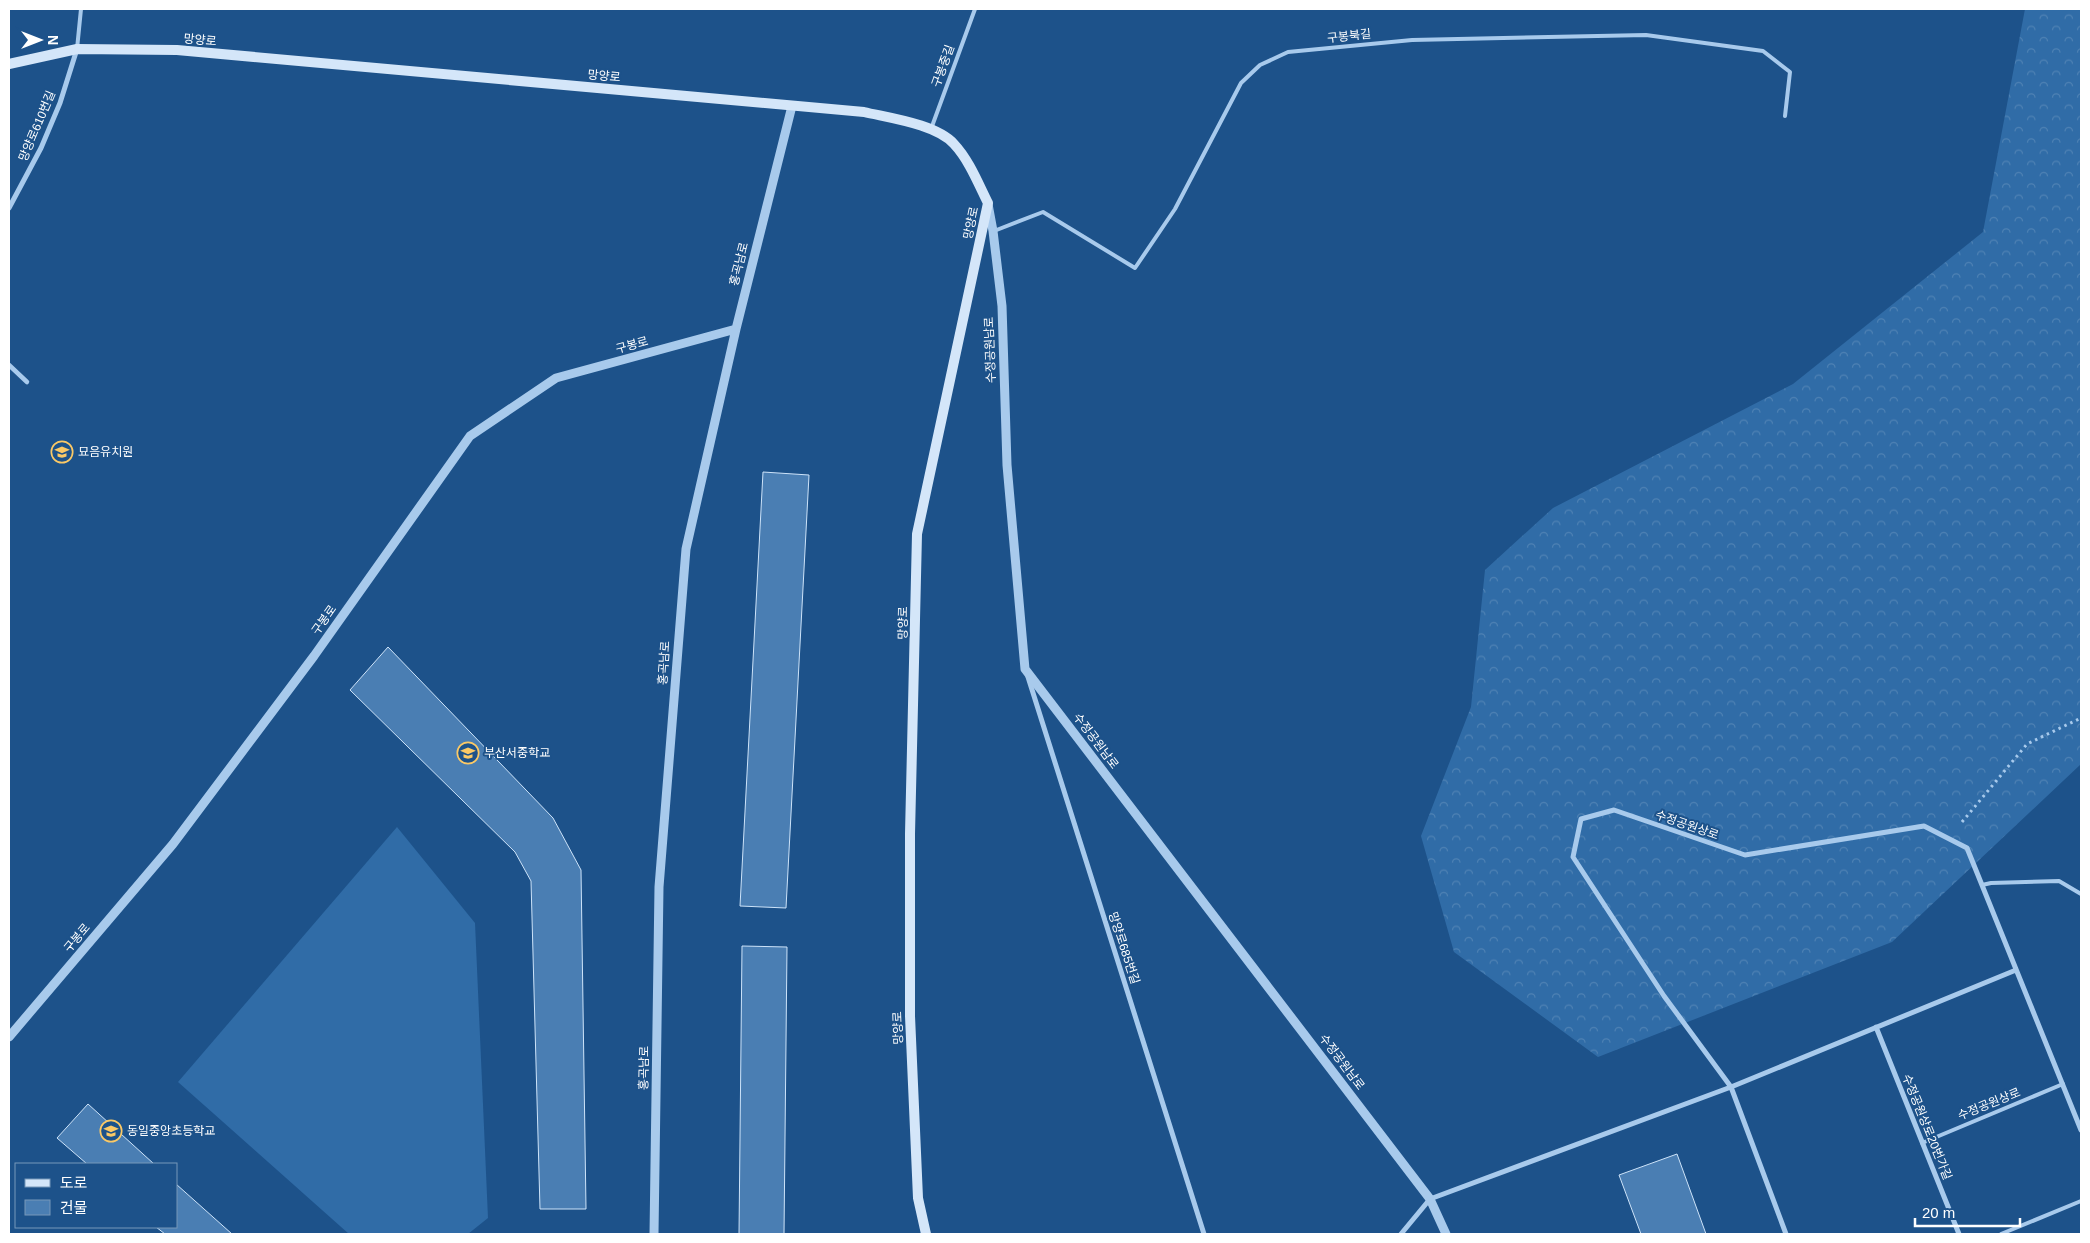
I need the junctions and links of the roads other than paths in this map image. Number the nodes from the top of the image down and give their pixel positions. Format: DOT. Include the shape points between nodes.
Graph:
graph roads {
  1 [pos="81,9"];
  2 [pos="975,9"];
  3 [pos="77,49"];
  4 [pos="9,64"];
  5 [pos="792,106"];
  6 [pos="1785,116"];
  7 [pos="931,129"];
  8 [pos="988,203"];
  9 [pos="9,208"];
  10 [pos="993,231"];
  11 [pos="736,329"];
  12 [pos="9,366"];
  13 [pos="27,382"];
  14 [pos="1025,668"];
  15 [pos="1982,885"];
  16 [pos="2081,894"];
  17 [pos="2016,970"];
  18 [pos="1876,1027"];
  19 [pos="9,1037"];
  20 [pos="2063,1084"];
  21 [pos="1731,1087"];
  22 [pos="2081,1130"];
  23 [pos="1922,1142"];
  24 [pos="1430,1199"];
  25 [pos="2081,1201"];
  26 [pos="654,1234"];
  27 [pos="926,1234"];
  28 [pos="1204,1234"];
  29 [pos="1401,1234"];
  30 [pos="1446,1234"];
  31 [pos="1786,1234"];
  32 [pos="1959,1234"];
  33 [pos="2002,1234"];
  1 -- 3 [label="lane"];
  2 -- 7 [label="lane, 구봉중길"];
  3 -- 4 [label="main road, 망양로"];
  3 -- 5 [label="main road, 망양로" via="176,50"];
  3 -- 9 [label="street, 망양로610번길" via="41,148"];
  5 -- 7 [label="main road, 망양로" via="864,112"];
  5 -- 11 [label="street, 홍곡남로"];
  6 -- 10 [label="lane, 구봉북길" via="1790,72 1763,51 1720,44 1646,35 1568,36 1412,40 1288,52 1260,65 1241,83 1175,210 1135,268 1043,212"];
  7 -- 8 [label="main road, 망양로" via="953,143 973,172"];
  8 -- 10 [label="street, 수정공원남로"];
  8 -- 27 [label="main road, 망양로" via="917,534 910,834 910,1016 918,1198"];
  10 -- 14 [label="street, 수정공원남로" via="1002,306 1007,465"];
  11 -- 19 [label="street, 구봉로" via="556,378 470,436 314,656 173,844"];
  11 -- 26 [label="street, 홍곡남로" via="686,549 659,887"];
  12 -- 13 [label="street"];
  14 -- 24 [label="street, 수정공원남로"];
  14 -- 28 [label="street, 망양로685번길"];
  15 -- 16 [label="lane" via="2059,882"];
  15 -- 17 [label="street, 수정공원상로"];
  15 -- 21 [label="street, 수정공원상로" via="1968,848 1924,826 1745,855 1614,810 1581,819 1573,857 1664,996"];
  17 -- 18 [label="street"];
  17 -- 20 [label="street, 수정공원상로"];
  18 -- 21 [label="street"];
  18 -- 23 [label="street, 수정공원상로20번가길"];
  20 -- 22 [label="street, 수정공원상로"];
  20 -- 23 [label="lane, 수정공원상로"];
  21 -- 24 [label="street"];
  21 -- 31 [label="street, 수정공원상로"];
  23 -- 32 [label="street, 수정공원상로20번가길"];
  24 -- 29 [label="street"];
  24 -- 30 [label="street, 수정공원남로"];
  25 -- 33 [label="lane"];
}
